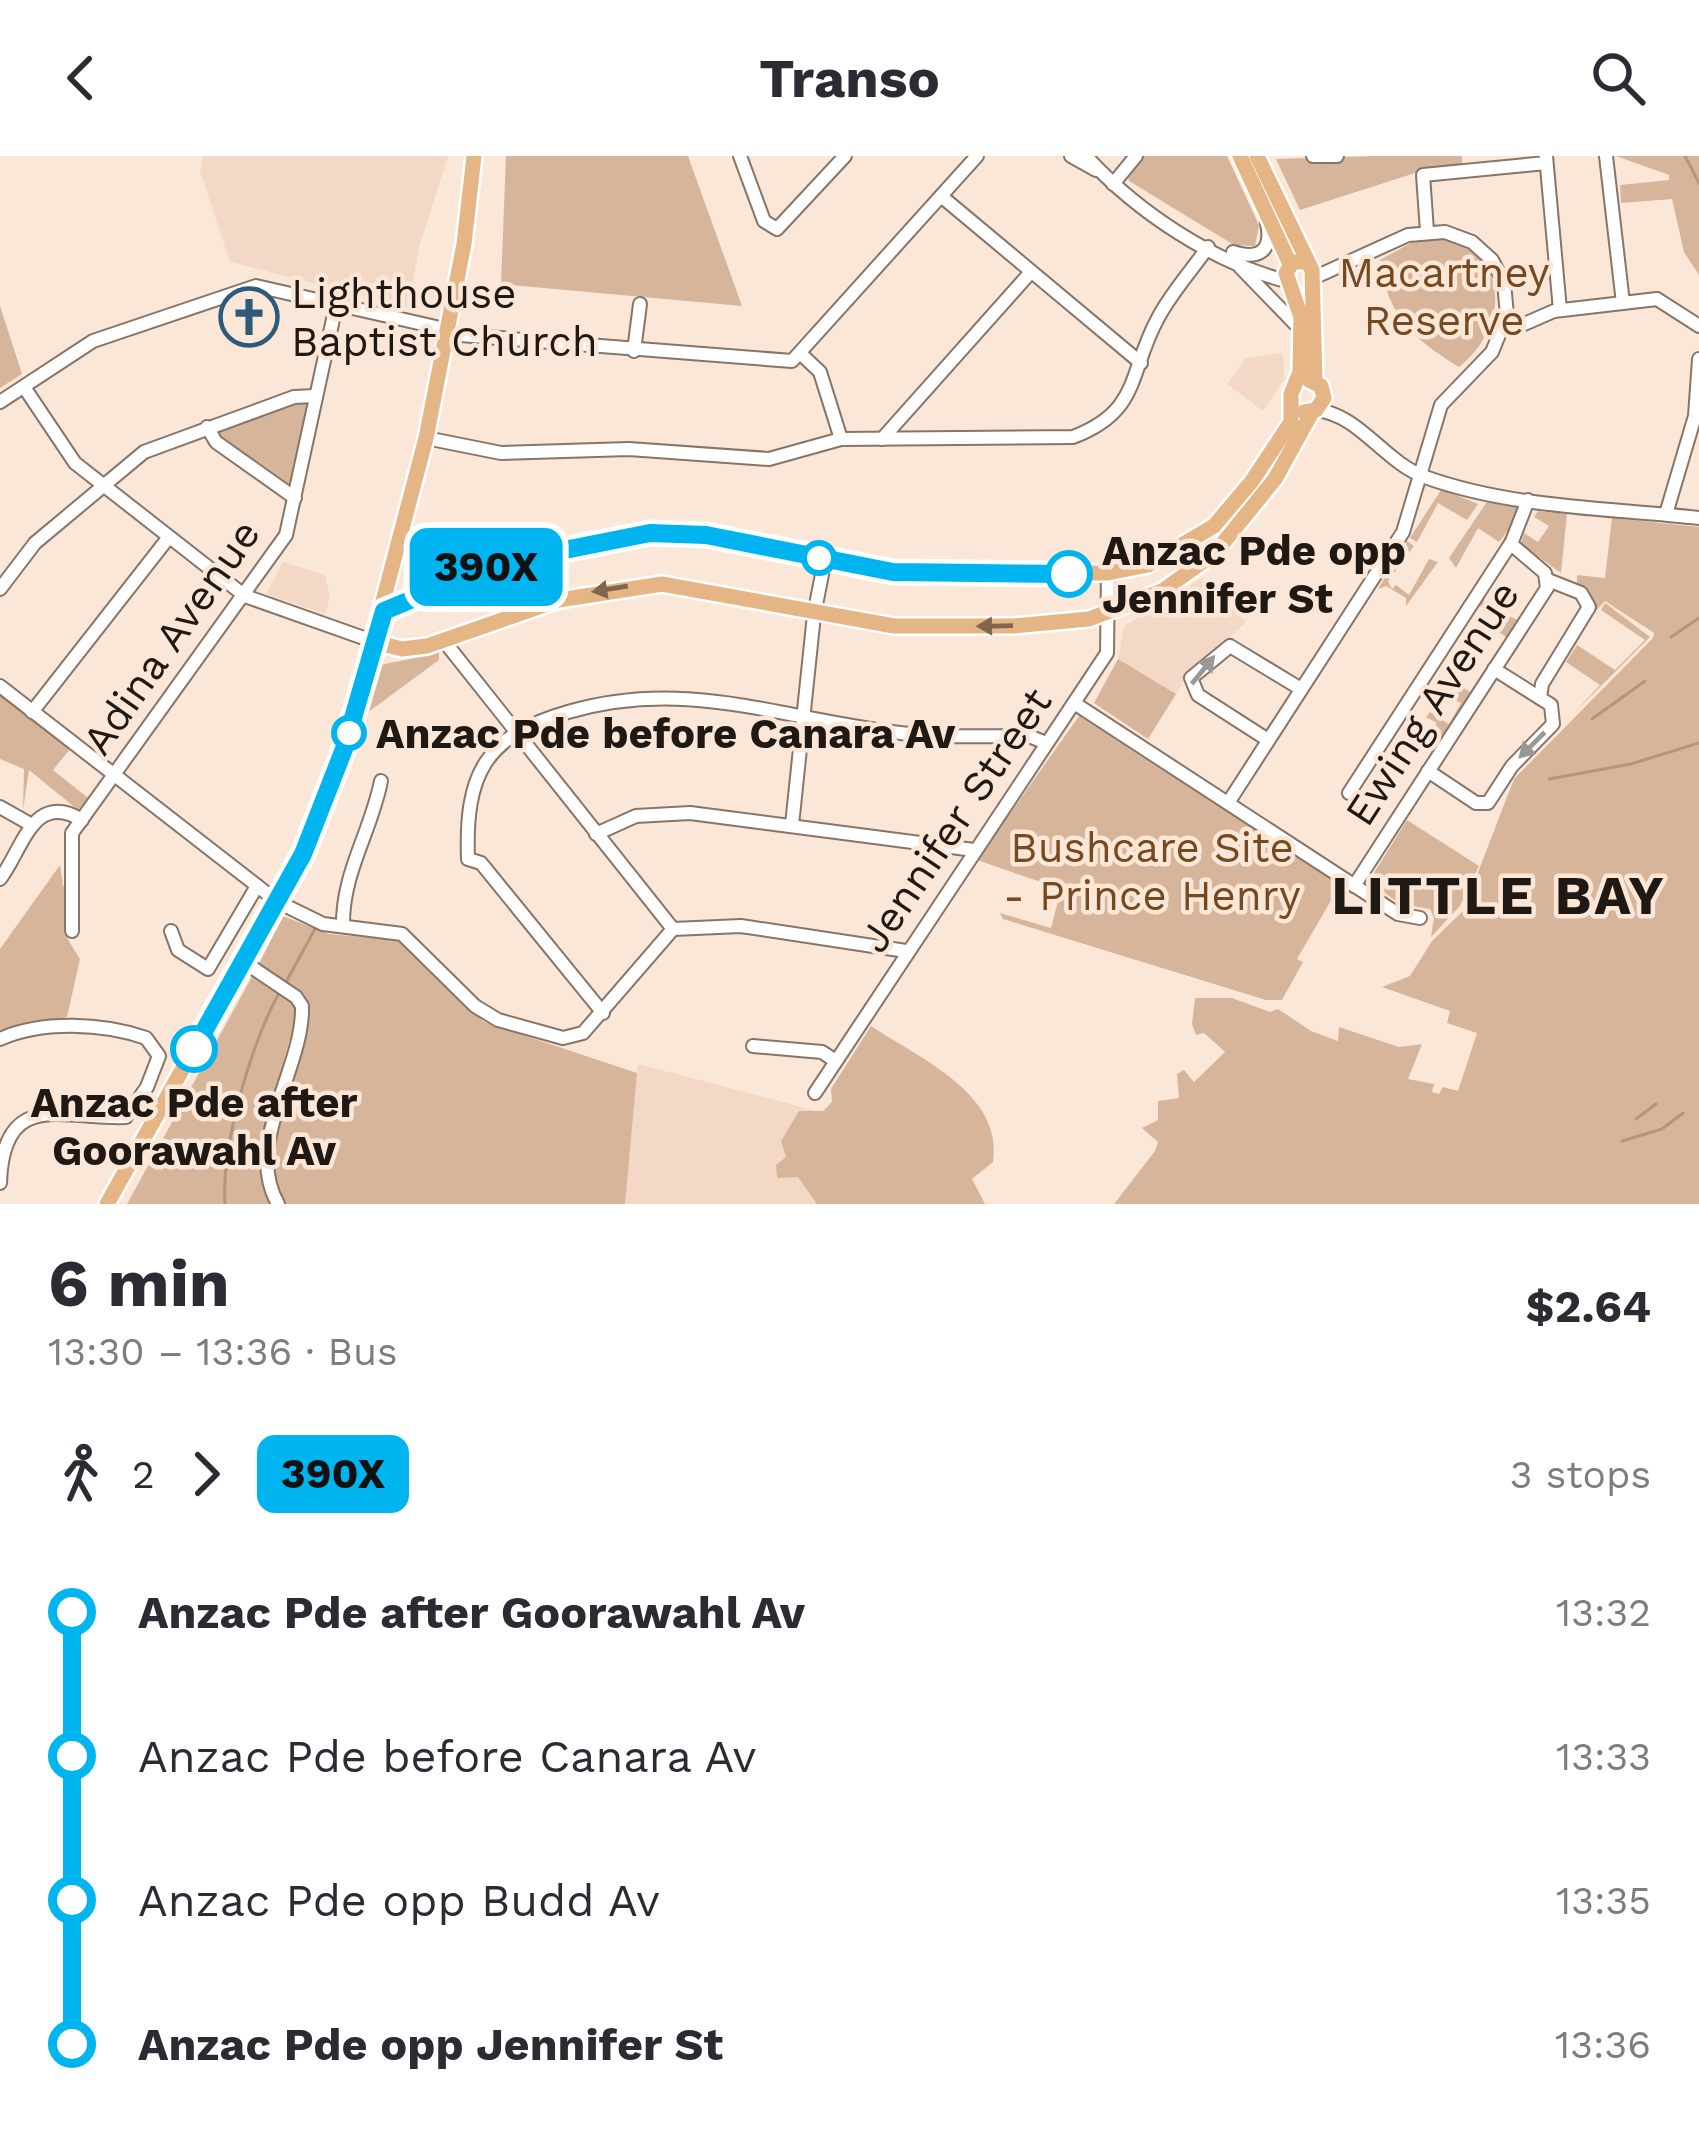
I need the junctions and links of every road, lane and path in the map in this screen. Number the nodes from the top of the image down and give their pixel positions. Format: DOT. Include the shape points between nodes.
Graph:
graph roads {
  1 [pos="473,156"];
  2 [pos="740,156"];
  3 [pos="845,156"];
  4 [pos="977,156"];
  5 [pos="1071,156"];
  6 [pos="1086,156"];
  7 [pos="1136,156"];
  8 [pos="1313,156"];
  9 [pos="1337,156"];
  10 [pos="1606,156"];
  11 [pos="1546,160"];
  12 [pos="1248,161"];
  13 [pos="1096,170"];
  14 [pos="1113,184"];
  15 [pos="941,196"];
  16 [pos="1427,231"];
  17 [pos="1208,247"];
  18 [pos="1240,263"];
  19 [pos="1337,268"];
  20 [pos="1294,270"];
  21 [pos="1030,273"];
  22 [pos="1311,279"];
  23 [pos="337,301"];
  24 [pos="640,304"];
  25 [pos="1623,304"];
  26 [pos="1560,310"];
  27 [pos="1505,322"];
  28 [pos="1699,326"];
  29 [pos="1301,330"];
  30 [pos="448,332"];
  31 [pos="634,351"];
  32 [pos="800,353"];
  33 [pos="1699,359"];
  34 [pos="1141,363"];
  35 [pos="1296,385"];
  36 [pos="24,387"];
  37 [pos="1320,387"];
  38 [pos="315,396"];
  39 [pos="0,402"];
  40 [pos="1294,405"];
  41 [pos="1314,411"];
  42 [pos="1343,416"];
  43 [pos="207,427"];
  44 [pos="426,438"];
  45 [pos="842,439"];
  46 [pos="882,439"];
  47 [pos="1422,476"];
  48 [pos="102,484"];
  49 [pos="295,498"];
  50 [pos="1528,500"];
  51 [pos="1666,514"];
  52 [pos="1699,518"];
  53 [pos="170,537"];
  54 [pos="1511,543"];
  55 [pos="825,559"];
  56 [pos="506,561"];
  57 [pos="1108,573"];
  58 [pos="1548,580"];
  59 [pos="0,589"];
  60 [pos="245,596"];
  61 [pos="521,610"];
  62 [pos="384,611"];
  63 [pos="814,611"];
  64 [pos="1111,612"];
  65 [pos="444,641"];
  66 [pos="375,642"];
  67 [pos="402,649"];
  68 [pos="368,667"];
  69 [pos="1494,669"];
  70 [pos="0,686"];
  71 [pos="1301,689"];
  72 [pos="1540,698"];
  73 [pos="1074,703"];
  74 [pos="32,712"];
  75 [pos="803,719"];
  76 [pos="512,731"];
  77 [pos="1268,740"];
  78 [pos="1046,742"];
  79 [pos="1428,771"];
  80 [pos="115,776"];
  81 [pos="381,781"];
  82 [pos="1349,793"];
  83 [pos="1228,803"];
  84 [pos="0,807"];
  85 [pos="82,820"];
  86 [pos="30,824"];
  87 [pos="792,825"];
  88 [pos="596,834"];
  89 [pos="974,850"];
  90 [pos="0,879"];
  91 [pos="256,886"];
  92 [pos="1354,886"];
  93 [pos="278,902"];
  94 [pos="1420,918"];
  95 [pos="343,926"];
  96 [pos="673,928"];
  97 [pos="72,931"];
  98 [pos="171,931"];
  99 [pos="906,951"];
  100 [pos="244,962"];
  101 [pos="603,1013"];
  102 [pos="0,1039"];
  103 [pos="753,1046"];
  104 [pos="834,1060"];
  105 [pos="147,1087"];
  106 [pos="815,1093"];
  107 [pos="166,1097"];
  108 [pos="0,1184"];
  109 [pos="107,1204"];
  110 [pos="278,1204"];
  1 -- 30 [label="main road"];
  2 -- 3 [label="street" via="773,229"];
  4 -- 15 [label="street"];
  5 -- 13 [label="street"];
  6 -- 13 [label="street"];
  7 -- 14 [label="street"];
  8 -- 9 [label="street"];
  10 -- 25 [label="street"];
  11 -- 16 [label="street" via="1423,175"];
  11 -- 26 [label="street"];
  12 -- 17 [label="street" via="1268,246 1253,256"];
  12 -- 20 [label="main road"];
  13 -- 14 [label="street"];
  14 -- 17 [label="street"];
  15 -- 21 [label="street"];
  15 -- 32 [label="street"];
  16 -- 19 [label="street"];
  16 -- 27 [label="street" via="1459,235 1486,253 1504,283"];
  17 -- 18 [label="street"];
  17 -- 34 [label="street" via="1157,319"];
  18 -- 20 [label="street"];
  18 -- 29 [label="street"];
  19 -- 20 [label="street"];
  19 -- 22 [label="street"];
  20 -- 22 [label="main road" via="1302,286"];
  20 -- 29 [label="main road"];
  21 -- 34 [label="street"];
  21 -- 46 [label="street"];
  22 -- 37 [label="main road"];
  23 -- 30 [label="street"];
  23 -- 36 [label="street" via="256,286 93,341"];
  23 -- 38 [label="street, Adina Avenue"];
  24 -- 31 [label="street"];
  25 -- 26 [label="street"];
  25 -- 28 [label="street" via="1660,300"];
  26 -- 27 [label="street" via="1522,325"];
  27 -- 47 [label="street" via="1492,352 1441,405"];
  29 -- 35 [label="main road"];
  30 -- 31 [label="street"];
  30 -- 44 [label="main road"];
  31 -- 32 [label="street" via="782,363"];
  32 -- 45 [label="street" via="820,373"];
  33 -- 51 [label="street" via="1694,416"];
  34 -- 46 [label="street" via="1122,407 1072,437"];
  35 -- 37 [label="main road"];
  35 -- 40 [label="main road"];
  36 -- 39 [label="street"];
  36 -- 48 [label="street" via="60,446"];
  37 -- 41 [label="main road"];
  37 -- 42 [label="street"];
  38 -- 43 [label="street"];
  38 -- 49 [label="street, Adina Avenue"];
  40 -- 41 [label="main road"];
  40 -- 57 [label="main road" via="1252,481 1205,534 1159,560"];
  41 -- 42 [label="street"];
  41 -- 64 [label="main road" via="1275,479 1223,544 1162,591"];
  42 -- 47 [label="street"];
  43 -- 48 [label="street" via="153,447"];
  43 -- 49 [label="street" via="216,442"];
  44 -- 45 [label="street" via="501,453 629,449 769,459"];
  44 -- 62 [label="main road"];
  45 -- 46 [label="street"];
  47 -- 50 [label="street"];
  47 -- 71 [label="street" via="1404,530"];
  48 -- 53 [label="street"];
  48 -- 59 [label="street" via="35,543"];
  49 -- 60 [label="street, Adina Avenue" via="286,535"];
  50 -- 51 [label="street"];
  50 -- 54 [label="street, Ewing Avenue"];
  51 -- 52 [label="street"];
  53 -- 60 [label="street"];
  53 -- 74 [label="street"];
  54 -- 58 [label="street, Ewing Avenue"];
  54 -- 82 [label="street"];
  55 -- 56 [label="main road" via="706,535 650,533"];
  55 -- 57 [label="main road" via="893,572"];
  55 -- 63 [label="street"];
  56 -- 61 [label="street"];
  56 -- 62 [label="main road"];
  57 -- 64 [label="street, Jennifer Street"];
  58 -- 69 [label="street, Ewing Avenue"];
  58 -- 72 [label="street" via="1581,593 1589,608"];
  60 -- 66 [label="street"];
  60 -- 80 [label="street, Adina Avenue"];
  63 -- 61 [label="main road, one-way" via="667,584"];
  61 -- 65 [label="main road"];
  62 -- 66 [label="main road"];
  64 -- 63 [label="main road, one-way" via="1026,626 903,626"];
  63 -- 75 [label="street"];
  64 -- 73 [label="street, Jennifer Street" via="1111,644"];
  65 -- 67 [label="main road"];
  65 -- 76 [label="street"];
  66 -- 67 [label="main road"];
  66 -- 68 [label="main road"];
  67 -- 68 [label="main road"];
  68 -- 93 [label="main road" via="322,809"];
  69 -- 72 [label="street"];
  69 -- 79 [label="street, Ewing Avenue"];
  70 -- 74 [label="street"];
  71 -- 77 [label="street"];
  77 -- 71 [label="street, one-way" via="1198,695 1191,678 1230,646"];
  72 -- 79 [label="street, one-way" via="1554,722 1491,802 1477,803"];
  73 -- 78 [label="street, Jennifer Street"];
  73 -- 83 [label="street"];
  74 -- 80 [label="street"];
  75 -- 76 [label="street" via="642,695"];
  75 -- 78 [label="street"];
  75 -- 87 [label="street"];
  76 -- 88 [label="street"];
  76 -- 101 [label="street" via="476,780 463,836 468,859 481,863"];
  77 -- 83 [label="street"];
  78 -- 89 [label="street, Jennifer Street"];
  79 -- 92 [label="street, Ewing Avenue"];
  80 -- 85 [label="street, Adina Avenue"];
  80 -- 91 [label="street"];
  81 -- 95 [label="street" via="368,834 344,881"];
  83 -- 92 [label="street"];
  84 -- 86 [label="street"];
  85 -- 86 [label="street" via="59,810"];
  85 -- 97 [label="street, Adina Avenue" via="68,848"];
  86 -- 90 [label="street"];
  87 -- 88 [label="street" via="663,814"];
  87 -- 89 [label="street"];
  88 -- 96 [label="street"];
  89 -- 99 [label="street, Jennifer Street"];
  91 -- 93 [label="street"];
  91 -- 98 [label="street" via="208,969 178,950"];
  92 -- 94 [label="street" via="1400,915"];
  93 -- 95 [label="street"];
  93 -- 100 [label="main road"];
  95 -- 101 [label="street" via="409,938 498,1021 563,1038 584,1033"];
  96 -- 99 [label="street" via="741,926"];
  96 -- 101 [label="street"];
  99 -- 104 [label="street, Jennifer Street"];
  100 -- 107 [label="main road"];
  100 -- 110 [label="street" via="302,1006 271,1150 268,1177"];
  102 -- 105 [label="street" via="48,1027 134,1034 157,1046"];
  103 -- 104 [label="street"];
  104 -- 106 [label="street, Jennifer Street"];
  105 -- 107 [label="street"];
  105 -- 108 [label="street" via="124,1117 65,1111 26,1122 4,1149"];
  107 -- 109 [label="main road"];
}
